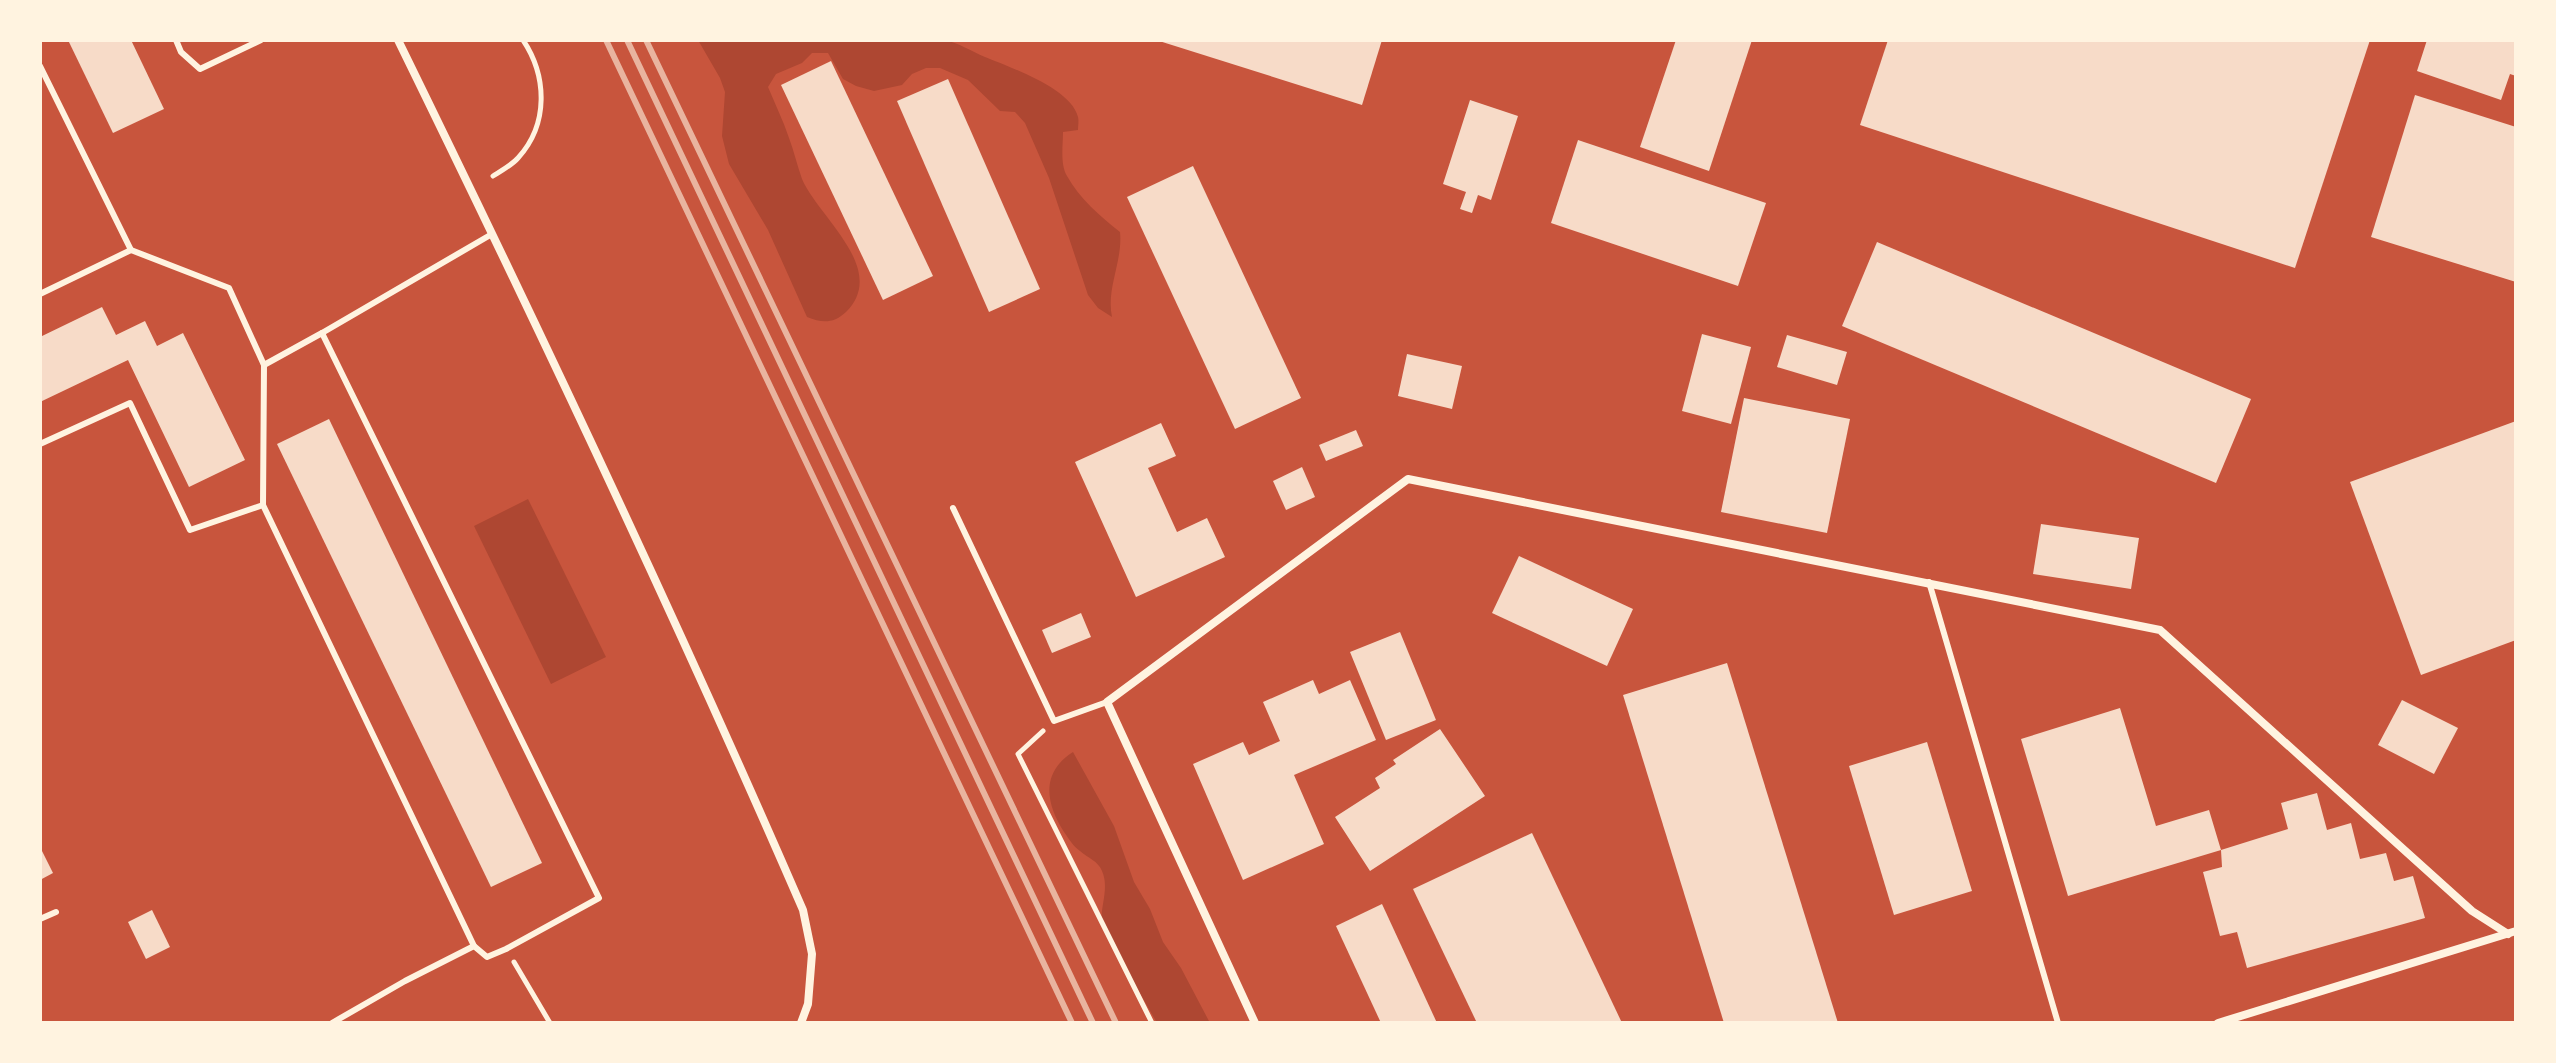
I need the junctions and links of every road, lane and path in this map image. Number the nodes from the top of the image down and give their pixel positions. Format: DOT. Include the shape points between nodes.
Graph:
graph roads {
  1 [pos="176,40"];
  2 [pos="261,40"];
  3 [pos="398,40"];
  4 [pos="523,40"];
  5 [pos="40,66"];
  6 [pos="493,176"];
  7 [pos="492,234"];
  8 [pos="131,250"];
  9 [pos="40,294"];
  10 [pos="322,333"];
  11 [pos="264,365"];
  12 [pos="40,444"];
  13 [pos="263,505"];
  14 [pos="953,508"];
  15 [pos="1929,582"];
  16 [pos="1107,702"];
  17 [pos="1054,721"];
  18 [pos="56,912"];
  19 [pos="40,919"];
  20 [pos="2512,932"];
  21 [pos="474,946"];
  22 [pos="506,949"];
  23 [pos="332,1023"];
  24 [pos="550,1023"];
  25 [pos="801,1023"];
  26 [pos="1152,1023"];
  27 [pos="1255,1023"];
  28 [pos="2058,1023"];
  29 [pos="2218,1023"];
  1 -- 2 [label="lane" via="200,69"];
  3 -- 7 [label="street"];
  4 -- 6 [label="path" via="542,83 542,107 518,158"];
  5 -- 8 [label="lane"];
  7 -- 10 [label="lane"];
  7 -- 25 [label="street" via="803,910 812,954"];
  8 -- 9 [label="lane"];
  8 -- 11 [label="lane" via="229,288"];
  10 -- 11 [label="lane"];
  10 -- 22 [label="lane" via="599,898"];
  11 -- 13 [label="lane"];
  12 -- 13 [label="lane" via="130,403 190,530"];
  13 -- 21 [label="lane"];
  14 -- 17 [label="lane"];
  15 -- 16 [label="street" via="1408,479"];
  15 -- 20 [label="street" via="2160,630 2472,911"];
  15 -- 28 [label="lane"];
  16 -- 17 [label="lane"];
  16 -- 27 [label="street"];
  17 -- 26 [label="path" via="1018,754"];
  18 -- 19 [label="lane"];
  20 -- 29 [label="street"];
  21 -- 22 [label="lane" via="487,957"];
  21 -- 23 [label="lane"];
  22 -- 24 [label="path"];
}
